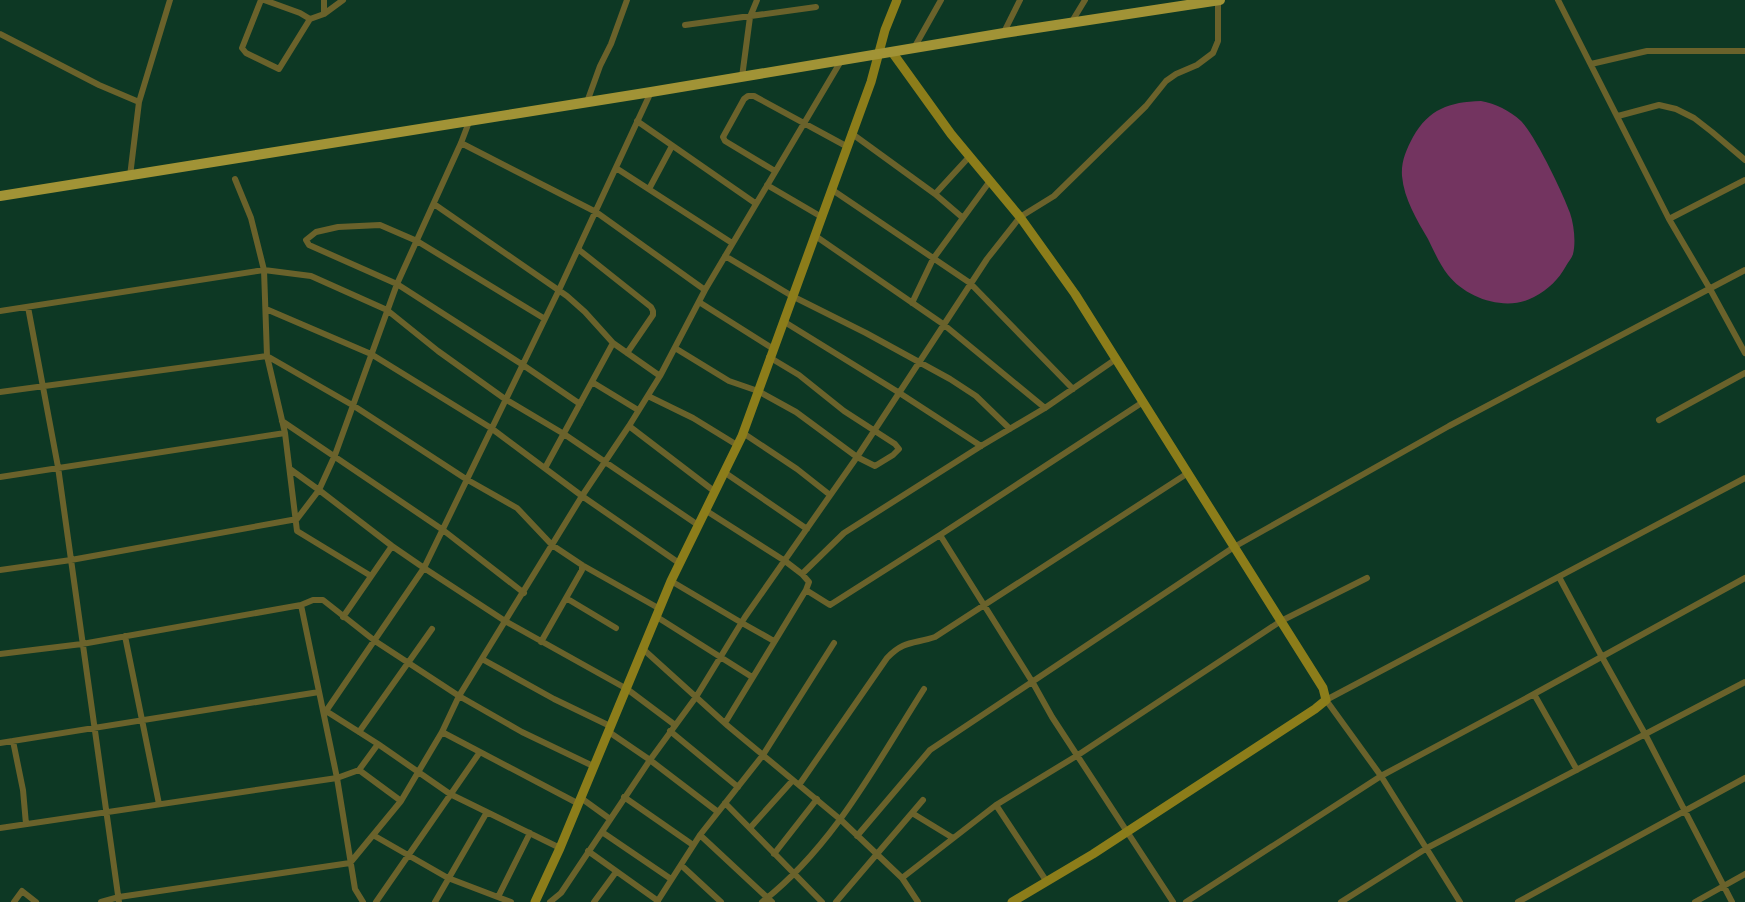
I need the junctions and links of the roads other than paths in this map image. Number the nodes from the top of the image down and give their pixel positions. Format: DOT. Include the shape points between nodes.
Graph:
graph roads {
  1 [pos="170,0"];
  2 [pos="262,0"];
  3 [pos="324,0"];
  4 [pos="343,0"];
  5 [pos="627,0"];
  6 [pos="757,0"];
  7 [pos="897,0"];
  8 [pos="941,0"];
  9 [pos="1020,0"];
  10 [pos="1085,0"];
  11 [pos="1219,0"];
  12 [pos="1558,0"];
  13 [pos="816,7"];
  14 [pos="324,14"];
  15 [pos="750,17"];
  16 [pos="310,19"];
  17 [pos="1071,24"];
  18 [pos="685,25"];
  19 [pos="1004,33"];
  20 [pos="0,34"];
  21 [pos="914,49"];
  22 [pos="1745,51"];
  23 [pos="892,52"];
  24 [pos="878,55"];
  25 [pos="841,61"];
  26 [pos="1592,64"];
  27 [pos="742,77"];
  28 [pos="651,92"];
  29 [pos="139,102"];
  30 [pos="587,103"];
  31 [pos="1618,116"];
  32 [pos="637,121"];
  33 [pos="469,122"];
  34 [pos="804,122"];
  35 [pos="851,133"];
  36 [pos="461,143"];
  37 [pos="672,146"];
  38 [pos="846,146"];
  39 [pos="969,157"];
  40 [pos="1745,160"];
  41 [pos="616,168"];
  42 [pos="775,171"];
  43 [pos="130,176"];
  44 [pos="235,179"];
  45 [pos="1745,180"];
  46 [pos="990,181"];
  47 [pos="766,185"];
  48 [pos="648,189"];
  49 [pos="830,189"];
  50 [pos="935,194"];
  51 [pos="0,196"];
  52 [pos="755,203"];
  53 [pos="434,204"];
  54 [pos="596,212"];
  55 [pos="820,216"];
  56 [pos="1020,217"];
  57 [pos="963,218"];
  58 [pos="1669,219"];
  59 [pos="814,235"];
  60 [pos="417,241"];
  61 [pos="732,243"];
  62 [pos="578,249"];
  63 [pos="725,256"];
  64 [pos="933,259"];
  65 [pos="264,270"];
  66 [pos="1745,270"];
  67 [pos="397,284"];
  68 [pos="970,284"];
  69 [pos="1710,289"];
  70 [pos="558,290"];
  71 [pos="705,290"];
  72 [pos="792,296"];
  73 [pos="699,302"];
  74 [pos="912,303"];
  75 [pos="28,307"];
  76 [pos="266,309"];
  77 [pos="387,310"];
  78 [pos="0,311"];
  79 [pos="545,319"];
  80 [pos="783,321"];
  81 [pos="943,324"];
  82 [pos="613,343"];
  83 [pos="675,348"];
  84 [pos="627,353"];
  85 [pos="771,353"];
  86 [pos="1745,353"];
  87 [pos="371,354"];
  88 [pos="267,356"];
  89 [pos="1116,359"];
  90 [pos="918,362"];
  91 [pos="522,365"];
  92 [pos="1745,373"];
  93 [pos="660,376"];
  94 [pos="592,382"];
  95 [pos="43,385"];
  96 [pos="1073,389"];
  97 [pos="758,391"];
  98 [pos="0,392"];
  99 [pos="898,392"];
  100 [pos="648,396"];
  101 [pos="506,399"];
  102 [pos="1143,402"];
  103 [pos="580,404"];
  104 [pos="354,406"];
  105 [pos="1045,408"];
  106 [pos="638,410"];
  107 [pos="282,420"];
  108 [pos="1659,420"];
  109 [pos="629,426"];
  110 [pos="491,428"];
  111 [pos="1010,429"];
  112 [pos="873,430"];
  113 [pos="285,433"];
  114 [pos="743,433"];
  115 [pos="564,434"];
  116 [pos="737,445"];
  117 [pos="981,446"];
  118 [pos="335,455"];
  119 [pos="857,457"];
  120 [pos="606,462"];
  121 [pos="58,467"];
  122 [pos="545,468"];
  123 [pos="290,469"];
  124 [pos="724,471"];
  125 [pos="1188,473"];
  126 [pos="0,477"];
  127 [pos="1745,478"];
  128 [pos="466,479"];
  129 [pos="319,490"];
  130 [pos="714,491"];
  131 [pos="830,495"];
  132 [pos="582,496"];
  133 [pos="705,510"];
  134 [pos="297,519"];
  135 [pos="698,525"];
  136 [pos="807,529"];
  137 [pos="443,530"];
  138 [pos="940,535"];
  139 [pos="552,545"];
  140 [pos="392,546"];
  141 [pos="1234,547"];
  142 [pos="71,560"];
  143 [pos="785,561"];
  144 [pos="679,563"];
  145 [pos="582,565"];
  146 [pos="424,568"];
  147 [pos="0,570"];
  148 [pos="802,574"];
  149 [pos="371,576"];
  150 [pos="1560,577"];
  151 [pos="1368,578"];
  152 [pos="1745,578"];
  153 [pos="671,581"];
  154 [pos="806,590"];
  155 [pos="524,592"];
  156 [pos="566,598"];
  157 [pos="302,605"];
  158 [pos="985,605"];
  159 [pos="659,613"];
  160 [pos="343,617"];
  161 [pos="505,621"];
  162 [pos="1281,621"];
  163 [pos="742,623"];
  164 [pos="616,628"];
  165 [pos="432,630"];
  166 [pos="125,636"];
  167 [pos="774,640"];
  168 [pos="375,641"];
  169 [pos="541,642"];
  170 [pos="834,643"];
  171 [pos="82,644"];
  172 [pos="643,649"];
  173 [pos="0,654"];
  174 [pos="1602,657"];
  175 [pos="720,658"];
  176 [pos="482,660"];
  177 [pos="408,663"];
  178 [pos="752,677"];
  179 [pos="1033,682"];
  180 [pos="1745,682"];
  181 [pos="627,689"];
  182 [pos="924,689"];
  183 [pos="319,692"];
  184 [pos="1534,694"];
  185 [pos="459,696"];
  186 [pos="696,697"];
  187 [pos="1326,700"];
  188 [pos="325,713"];
  189 [pos="142,720"];
  190 [pos="725,723"];
  191 [pos="95,728"];
  192 [pos="672,728"];
  193 [pos="609,729"];
  194 [pos="359,732"];
  195 [pos="442,732"];
  196 [pos="1645,734"];
  197 [pos="13,741"];
  198 [pos="0,743"];
  199 [pos="378,744"];
  200 [pos="480,752"];
  201 [pos="764,755"];
  202 [pos="1078,755"];
  203 [pos="650,760"];
  204 [pos="593,766"];
  205 [pos="359,770"];
  206 [pos="1577,770"];
  207 [pos="418,771"];
  208 [pos="1381,776"];
  209 [pos="337,778"];
  210 [pos="1745,778"];
  211 [pos="796,782"];
  212 [pos="738,787"];
  213 [pos="450,794"];
  214 [pos="624,797"];
  215 [pos="817,799"];
  216 [pos="922,800"];
  217 [pos="401,801"];
  218 [pos="580,801"];
  219 [pos="725,803"];
  220 [pos="159,804"];
  221 [pos="996,805"];
  222 [pos="1684,811"];
  223 [pos="106,812"];
  224 [pos="487,812"];
  225 [pos="718,812"];
  226 [pos="912,813"];
  227 [pos="610,819"];
  228 [pos="841,820"];
  229 [pos="26,824"];
  230 [pos="0,828"];
  231 [pos="750,828"];
  232 [pos="602,832"];
  233 [pos="1128,832"];
  234 [pos="530,833"];
  235 [pos="373,835"];
  236 [pos="700,835"];
  237 [pos="858,836"];
  238 [pos="952,838"];
  239 [pos="693,845"];
  240 [pos="560,848"];
  241 [pos="1426,848"];
  242 [pos="588,852"];
  243 [pos="774,854"];
  244 [pos="878,855"];
  245 [pos="409,856"];
  246 [pos="350,863"];
  247 [pos="681,865"];
  248 [pos="616,872"];
  249 [pos="1745,874"];
  250 [pos="794,875"];
  251 [pos="448,878"];
  252 [pos="902,878"];
  253 [pos="671,879"];
  254 [pos="1047,882"];
  255 [pos="1724,886"];
  256 [pos="498,897"];
  257 [pos="119,899"];
  258 [pos="767,901"];
  259 [pos="14,902"];
  260 [pos="36,902"];
  261 [pos="101,902"];
  262 [pos="363,902"];
  263 [pos="376,902"];
  264 [pos="435,902"];
  265 [pos="511,902"];
  266 [pos="535,902"];
  267 [pos="550,902"];
  268 [pos="594,902"];
  269 [pos="658,902"];
  270 [pos="721,902"];
  271 [pos="822,902"];
  272 [pos="836,902"];
  273 [pos="918,902"];
  274 [pos="1012,902"];
  275 [pos="1173,902"];
  276 [pos="1186,902"];
  277 [pos="1341,902"];
  278 [pos="1460,902"];
  279 [pos="1518,902"];
  280 [pos="1695,902"];
  281 [pos="1732,902"];
  1 -- 29 [label="street"];
  2 -- 16 [label="street"];
  2 -- 16 [label="street" via="242,48 279,69"];
  3 -- 14 [label="street"];
  4 -- 14 [label="street"];
  5 -- 30 [label="street"];
  6 -- 15 [label="street"];
  7 -- 24 [label="street"];
  8 -- 21 [label="street"];
  9 -- 19 [label="street"];
  10 -- 17 [label="street"];
  11 -- 17 [label="main road"];
  11 -- 56 [label="street" via="1218,41 1213,53 1166,81 1146,106 1054,196"];
  12 -- 26 [label="street"];
  13 -- 15 [label="street"];
  14 -- 16 [label="street"];
  15 -- 18 [label="street"];
  15 -- 27 [label="street"];
  17 -- 19 [label="main road"];
  19 -- 21 [label="main road"];
  20 -- 29 [label="street" via="99,86"];
  21 -- 23 [label="main road"];
  22 -- 26 [label="street" via="1647,51"];
  23 -- 24 [label="main road"];
  23 -- 39 [label="street"];
  24 -- 25 [label="main road"];
  24 -- 35 [label="street"];
  25 -- 27 [label="main road"];
  25 -- 34 [label="street"];
  26 -- 31 [label="street"];
  27 -- 28 [label="main road"];
  28 -- 30 [label="main road"];
  28 -- 32 [label="street"];
  29 -- 43 [label="street"];
  30 -- 33 [label="main road"];
  31 -- 40 [label="street" via="1659,105 1676,109 1694,118"];
  31 -- 58 [label="street"];
  32 -- 37 [label="street"];
  32 -- 41 [label="street"];
  33 -- 36 [label="street"];
  33 -- 43 [label="main road"];
  34 -- 38 [label="street"];
  34 -- 42 [label="street"];
  34 -- 42 [label="street" via="754,96 744,99 723,137"];
  35 -- 38 [label="street"];
  35 -- 50 [label="street"];
  36 -- 53 [label="street"];
  36 -- 54 [label="street"];
  37 -- 48 [label="street"];
  37 -- 52 [label="street"];
  38 -- 49 [label="street"];
  39 -- 46 [label="street"];
  39 -- 50 [label="street"];
  41 -- 48 [label="street"];
  41 -- 54 [label="street"];
  42 -- 47 [label="street"];
  43 -- 51 [label="main road"];
  44 -- 65 [label="street" via="251,218"];
  45 -- 58 [label="street"];
  46 -- 56 [label="street"];
  46 -- 57 [label="street"];
  47 -- 52 [label="street"];
  47 -- 55 [label="street"];
  48 -- 61 [label="street"];
  49 -- 55 [label="street"];
  49 -- 64 [label="street"];
  50 -- 57 [label="street"];
  52 -- 61 [label="street"];
  53 -- 60 [label="street"];
  53 -- 70 [label="street"];
  54 -- 62 [label="street"];
  54 -- 71 [label="street"];
  55 -- 59 [label="street"];
  56 -- 68 [label="street"];
  56 -- 89 [label="street"];
  57 -- 64 [label="street"];
  58 -- 69 [label="street"];
  59 -- 72 [label="street"];
  59 -- 74 [label="street"];
  60 -- 67 [label="street"];
  60 -- 67 [label="street" via="380,225 339,227 316,232 306,240 309,245"];
  60 -- 79 [label="street"];
  61 -- 63 [label="street"];
  62 -- 70 [label="street"];
  62 -- 84 [label="street" via="653,311"];
  63 -- 71 [label="street"];
  63 -- 72 [label="street"];
  64 -- 68 [label="street"];
  64 -- 74 [label="street"];
  65 -- 75 [label="street"];
  65 -- 76 [label="street"];
  65 -- 77 [label="street" via="311,276"];
  66 -- 69 [label="street"];
  67 -- 77 [label="street"];
  67 -- 91 [label="street"];
  68 -- 81 [label="street"];
  68 -- 96 [label="street"];
  69 -- 86 [label="street"];
  69 -- 141 [label="street" via="1449,426"];
  70 -- 79 [label="street"];
  70 -- 82 [label="street" via="577,304"];
  71 -- 73 [label="street"];
  72 -- 80 [label="street"];
  72 -- 90 [label="street"];
  73 -- 83 [label="street"];
  73 -- 85 [label="street"];
  74 -- 81 [label="street"];
  75 -- 78 [label="street"];
  75 -- 95 [label="street"];
  76 -- 87 [label="street"];
  76 -- 88 [label="street"];
  77 -- 87 [label="street"];
  77 -- 101 [label="street"];
  79 -- 91 [label="street"];
  80 -- 85 [label="street"];
  80 -- 99 [label="street"];
  81 -- 90 [label="street"];
  81 -- 105 [label="street"];
  82 -- 84 [label="street"];
  82 -- 94 [label="street"];
  83 -- 93 [label="street"];
  83 -- 97 [label="street" via="729,381"];
  84 -- 93 [label="street"];
  85 -- 97 [label="street"];
  85 -- 112 [label="street"];
  87 -- 104 [label="street"];
  87 -- 110 [label="street"];
  88 -- 95 [label="street"];
  88 -- 104 [label="street"];
  88 -- 107 [label="street"];
  89 -- 96 [label="street"];
  89 -- 102 [label="street"];
  90 -- 99 [label="street"];
  90 -- 111 [label="street" via="976,396"];
  91 -- 101 [label="street"];
  91 -- 103 [label="street"];
  92 -- 108 [label="street"];
  93 -- 100 [label="street"];
  94 -- 103 [label="street"];
  94 -- 106 [label="street"];
  95 -- 98 [label="street"];
  95 -- 121 [label="street"];
  96 -- 105 [label="street"];
  97 -- 114 [label="street"];
  97 -- 119 [label="street" via="796,412"];
  99 -- 112 [label="street"];
  99 -- 117 [label="street"];
  100 -- 106 [label="street"];
  100 -- 116 [label="street"];
  101 -- 110 [label="street"];
  101 -- 115 [label="street"];
  102 -- 125 [label="street"];
  102 -- 138 [label="street"];
  103 -- 115 [label="street"];
  104 -- 118 [label="street"];
  104 -- 128 [label="street"];
  105 -- 111 [label="street"];
  106 -- 109 [label="street"];
  107 -- 113 [label="street"];
  107 -- 118 [label="street"];
  109 -- 120 [label="street"];
  109 -- 130 [label="street"];
  110 -- 122 [label="street"];
  110 -- 128 [label="street"];
  111 -- 117 [label="street"];
  112 -- 119 [label="street"];
  112 -- 119 [label="street" via="899,448 875,466"];
  113 -- 121 [label="street"];
  113 -- 123 [label="street"];
  114 -- 116 [label="street"];
  114 -- 131 [label="street"];
  115 -- 120 [label="street"];
  115 -- 122 [label="street"];
  116 -- 124 [label="street"];
  117 -- 148 [label="street" via="844,533"];
  118 -- 129 [label="street"];
  118 -- 137 [label="street"];
  119 -- 131 [label="street"];
  120 -- 132 [label="street"];
  120 -- 135 [label="street"];
  121 -- 126 [label="street"];
  121 -- 142 [label="street"];
  122 -- 132 [label="street"];
  123 -- 129 [label="street"];
  123 -- 134 [label="street"];
  124 -- 130 [label="street"];
  124 -- 136 [label="street"];
  125 -- 141 [label="street"];
  125 -- 158 [label="street"];
  127 -- 150 [label="street"];
  128 -- 137 [label="street"];
  128 -- 139 [label="street" via="517,508"];
  129 -- 134 [label="street"];
  129 -- 140 [label="street"];
  130 -- 133 [label="street"];
  131 -- 136 [label="street"];
  132 -- 139 [label="street"];
  132 -- 144 [label="street"];
  133 -- 135 [label="street"];
  133 -- 143 [label="street"];
  134 -- 142 [label="street"];
  134 -- 149 [label="street" via="297,531"];
  135 -- 144 [label="street"];
  136 -- 143 [label="street"];
  137 -- 146 [label="street"];
  137 -- 155 [label="street"];
  138 -- 154 [label="street" via="830,605"];
  138 -- 158 [label="street"];
  139 -- 145 [label="street"];
  139 -- 155 [label="street"];
  140 -- 146 [label="street"];
  140 -- 149 [label="street"];
  141 -- 162 [label="street"];
  141 -- 179 [label="street"];
  142 -- 147 [label="street"];
  142 -- 171 [label="street"];
  143 -- 148 [label="street"];
  143 -- 163 [label="street"];
  144 -- 153 [label="street"];
  145 -- 156 [label="street"];
  145 -- 159 [label="street"];
  146 -- 161 [label="street"];
  146 -- 168 [label="street"];
  148 -- 154 [label="street" via="809,582"];
  149 -- 160 [label="street"];
  150 -- 174 [label="street"];
  150 -- 187 [label="street"];
  151 -- 162 [label="street"];
  152 -- 174 [label="street"];
  153 -- 159 [label="street"];
  153 -- 163 [label="street"];
  154 -- 167 [label="street"];
  155 -- 161 [label="street"];
  156 -- 164 [label="street"];
  156 -- 169 [label="street"];
  157 -- 160 [label="street" via="323,600"];
  157 -- 166 [label="street"];
  157 -- 183 [label="street"];
  158 -- 179 [label="street"];
  158 -- 211 [label="street" via="936,637 896,648"];
  159 -- 172 [label="street"];
  159 -- 175 [label="street"];
  160 -- 168 [label="street"];
  161 -- 169 [label="street"];
  161 -- 176 [label="street"];
  162 -- 187 [label="street" via="1323,688"];
  162 -- 202 [label="street"];
  163 -- 167 [label="street"];
  163 -- 175 [label="street"];
  165 -- 177 [label="street"];
  166 -- 171 [label="street"];
  166 -- 189 [label="street"];
  167 -- 178 [label="street"];
  168 -- 177 [label="street"];
  168 -- 188 [label="street"];
  169 -- 181 [label="street"];
  170 -- 201 [label="street"];
  171 -- 173 [label="street"];
  171 -- 191 [label="street"];
  172 -- 181 [label="street"];
  172 -- 186 [label="street"];
  174 -- 184 [label="street"];
  174 -- 196 [label="street"];
  175 -- 178 [label="street"];
  175 -- 186 [label="street"];
  176 -- 185 [label="street"];
  176 -- 193 [label="street"];
  177 -- 185 [label="street"];
  177 -- 194 [label="street"];
  178 -- 190 [label="street"];
  179 -- 202 [label="street"];
  179 -- 237 [label="street" via="930,750"];
  180 -- 196 [label="street"];
  181 -- 192 [label="street"];
  181 -- 193 [label="street"];
  182 -- 228 [label="street"];
  183 -- 188 [label="street"];
  183 -- 189 [label="street"];
  184 -- 206 [label="street"];
  184 -- 208 [label="street"];
  185 -- 195 [label="street"];
  185 -- 204 [label="street"];
  186 -- 190 [label="street"];
  186 -- 192 [label="street"];
  187 -- 208 [label="street"];
  187 -- 233 [label="street"];
  188 -- 194 [label="street"];
  188 -- 209 [label="street"];
  189 -- 191 [label="street"];
  189 -- 220 [label="street"];
  190 -- 201 [label="street"];
  191 -- 197 [label="street"];
  191 -- 223 [label="street"];
  192 -- 203 [label="street"];
  192 -- 212 [label="street"];
  193 -- 203 [label="street"];
  193 -- 204 [label="street"];
  194 -- 199 [label="street"];
  195 -- 200 [label="street"];
  195 -- 207 [label="street"];
  196 -- 206 [label="street"];
  196 -- 222 [label="street"];
  197 -- 198 [label="street"];
  197 -- 229 [label="street"];
  199 -- 205 [label="street"];
  199 -- 207 [label="street"];
  200 -- 213 [label="street"];
  200 -- 218 [label="street"];
  201 -- 211 [label="street"];
  201 -- 212 [label="street"];
  202 -- 221 [label="street"];
  202 -- 233 [label="street"];
  203 -- 214 [label="street"];
  203 -- 225 [label="street"];
  204 -- 218 [label="street"];
  205 -- 209 [label="street"];
  205 -- 217 [label="street"];
  206 -- 241 [label="street"];
  207 -- 213 [label="street"];
  207 -- 217 [label="street"];
  208 -- 241 [label="street"];
  208 -- 276 [label="street"];
  209 -- 220 [label="street"];
  209 -- 246 [label="street"];
  210 -- 222 [label="street"];
  211 -- 215 [label="street"];
  211 -- 231 [label="street"];
  212 -- 219 [label="street"];
  213 -- 224 [label="street"];
  213 -- 245 [label="street"];
  214 -- 227 [label="street"];
  214 -- 239 [label="street"];
  215 -- 228 [label="street"];
  215 -- 243 [label="street"];
  216 -- 226 [label="street"];
  217 -- 235 [label="street"];
  218 -- 227 [label="street"];
  218 -- 240 [label="street"];
  219 -- 225 [label="street"];
  219 -- 231 [label="street"];
  220 -- 223 [label="street"];
  221 -- 238 [label="street"];
  221 -- 254 [label="street"];
  222 -- 255 [label="street"];
  222 -- 279 [label="street"];
  223 -- 229 [label="street"];
  223 -- 257 [label="street"];
  224 -- 234 [label="street"];
  224 -- 251 [label="street"];
  225 -- 236 [label="street"];
  226 -- 238 [label="street"];
  226 -- 244 [label="street"];
  227 -- 232 [label="street"];
  228 -- 237 [label="street"];
  228 -- 250 [label="street"];
  229 -- 230 [label="street"];
  231 -- 243 [label="street"];
  232 -- 242 [label="street"];
  232 -- 253 [label="street"];
  233 -- 254 [label="street"];
  233 -- 275 [label="street"];
  234 -- 240 [label="street"];
  234 -- 256 [label="street"];
  235 -- 245 [label="street"];
  235 -- 246 [label="street"];
  236 -- 239 [label="street"];
  236 -- 258 [label="street"];
  237 -- 244 [label="street"];
  238 -- 252 [label="street"];
  239 -- 247 [label="street"];
  240 -- 266 [label="street"];
  241 -- 277 [label="street"];
  241 -- 278 [label="street"];
  242 -- 248 [label="street"];
  242 -- 267 [label="street" via="561,893"];
  243 -- 250 [label="street"];
  244 -- 252 [label="street"];
  244 -- 272 [label="street"];
  245 -- 251 [label="street"];
  245 -- 263 [label="street"];
  246 -- 257 [label="street"];
  246 -- 262 [label="street" via="355,889"];
  247 -- 253 [label="street"];
  247 -- 270 [label="street"];
  248 -- 268 [label="street"];
  248 -- 269 [label="street"];
  249 -- 255 [label="street"];
  250 -- 258 [label="street"];
  250 -- 271 [label="street"];
  251 -- 256 [label="street"];
  251 -- 264 [label="street"];
  252 -- 273 [label="street"];
  253 -- 269 [label="street"];
  254 -- 274 [label="street"];
  255 -- 280 [label="street"];
  255 -- 281 [label="street"];
  256 -- 265 [label="street"];
  257 -- 261 [label="street"];
  259 -- 260 [label="street" via="22,891"];
}
